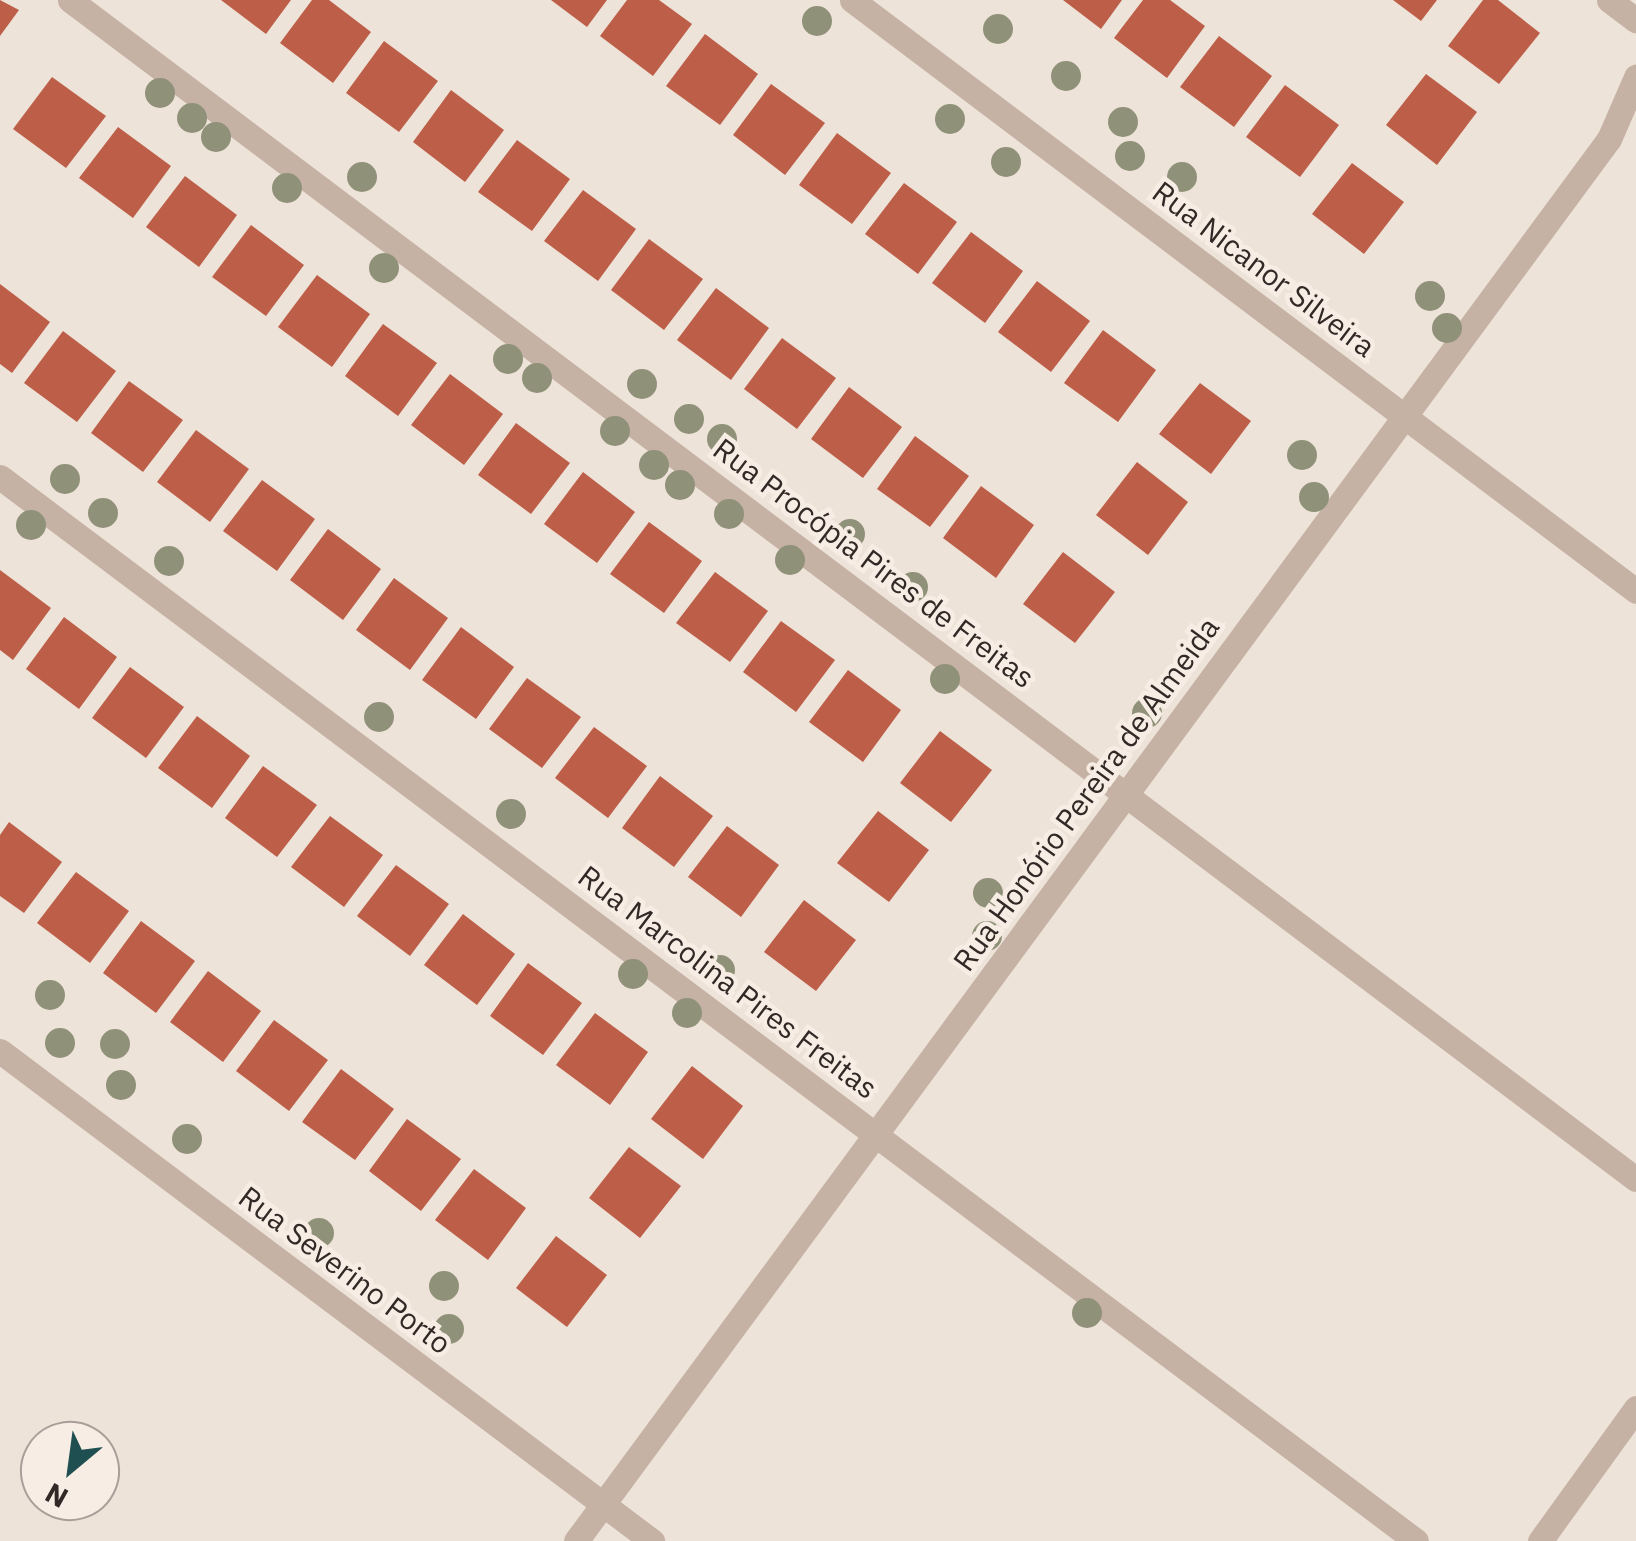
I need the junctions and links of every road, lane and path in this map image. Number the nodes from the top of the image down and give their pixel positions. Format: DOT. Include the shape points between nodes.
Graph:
graph roads {
  1 [pos="70,0"];
  2 [pos="852,0"];
  3 [pos="1609,0"];
  4 [pos="1636,20"];
  5 [pos="1636,77"];
  6 [pos="1404,415"];
  7 [pos="0,477"];
  8 [pos="1636,591"];
  9 [pos="1126,794"];
  10 [pos="0,1050"];
  11 [pos="877,1134"];
  12 [pos="1636,1180"];
  13 [pos="1636,1408"];
  14 [pos="604,1505"];
  15 [pos="576,1541"];
  16 [pos="652,1541"];
  17 [pos="1416,1541"];
  18 [pos="1540,1541"];
  1 -- 9 [label="street, Rua Procópia Pires de Freitas"];
  2 -- 6 [label="street, Rua Nicanor Silveira"];
  3 -- 4 [label="street"];
  5 -- 6 [label="street, Rua Honório Pereira de Almeida" via="1610,139"];
  6 -- 8 [label="street, Rua Nicanor Silveira"];
  6 -- 9 [label="street, Rua Honório Pereira de Almeida"];
  7 -- 11 [label="street, Rua Marcolina Pires Freitas"];
  9 -- 11 [label="street, Rua Honório Pereira de Almeida"];
  9 -- 12 [label="street, Rua Procópia Pires de Freitas"];
  10 -- 14 [label="street, Rua Severino Porto"];
  11 -- 14 [label="street, Rua Honório Pereira de Almeida"];
  11 -- 17 [label="street, Rua Marcolina Pires Freitas"];
  13 -- 18 [label="street"];
  14 -- 15 [label="street, Rua Honório Pereira de Almeida"];
  14 -- 16 [label="street, Rua Severino Porto"];
}
